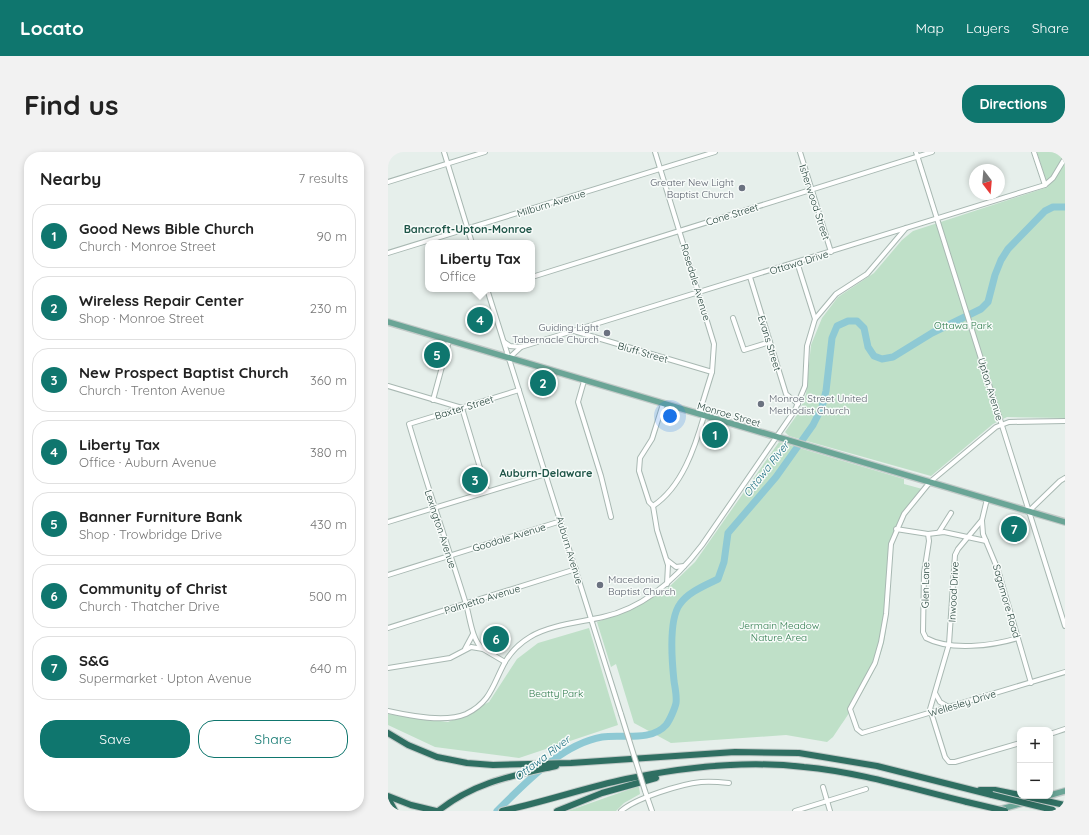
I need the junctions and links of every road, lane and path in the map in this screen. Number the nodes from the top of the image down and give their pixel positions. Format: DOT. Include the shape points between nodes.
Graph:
graph roads {
  1 [pos="444,152"];
  2 [pos="485,152"];
  3 [pos="654,152"];
  4 [pos="715,152"];
  5 [pos="800,152"];
  6 [pos="932,152"];
  7 [pos="1034,152"];
  8 [pos="917,154"];
  9 [pos="1065,158"];
  10 [pos="448,164"];
  11 [pos="660,169"];
  12 [pos="388,182"];
  13 [pos="1045,184"];
  14 [pos="811,190"];
  15 [pos="938,219"];
  16 [pos="906,228"];
  17 [pos="468,229"];
  18 [pos="679,231"];
  19 [pos="431,240"];
  20 [pos="471,240"];
  21 [pos="425,242"];
  22 [pos="831,252"];
  23 [pos="388,253"];
  24 [pos="797,262"];
  25 [pos="535,276"];
  26 [pos="750,277"];
  27 [pos="488,292"];
  28 [pos="699,293"];
  29 [pos="733,318"];
  30 [pos="815,319"];
  31 [pos="388,322"];
  32 [pos="574,331"];
  33 [pos="449,341"];
  34 [pos="504,342"];
  35 [pos="770,342"];
  36 [pos="521,348"];
  37 [pos="509,358"];
  38 [pos="712,372"];
  39 [pos="584,381"];
  40 [pos="388,386"];
  41 [pos="519,390"];
  42 [pos="433,400"];
  43 [pos="663,404"];
  44 [pos="798,404"];
  45 [pos="462,408"];
  46 [pos="702,415"];
  47 [pos="1065,421"];
  48 [pos="409,424"];
  49 [pos="1002,424"];
  50 [pos="779,438"];
  51 [pos="546,474"];
  52 [pos="1065,478"];
  53 [pos="930,482"];
  54 [pos="487,491"];
  55 [pos="987,500"];
  56 [pos="653,506"];
  57 [pos="434,508"];
  58 [pos="1028,512"];
  59 [pos="951,513"];
  60 [pos="611,517"];
  61 [pos="982,520"];
  62 [pos="561,521"];
  63 [pos="388,522"];
  64 [pos="1065,522"];
  65 [pos="896,529"];
  66 [pos="939,532"];
  67 [pos="928,534"];
  68 [pos="968,538"];
  69 [pos="986,541"];
  70 [pos="450,556"];
  71 [pos="666,558"];
  72 [pos="685,566"];
  73 [pos="576,569"];
  74 [pos="388,575"];
  75 [pos="667,584"];
  76 [pos="466,604"];
  77 [pos="1064,619"];
  78 [pos="591,620"];
  79 [pos="1065,626"];
  80 [pos="388,628"];
  81 [pos="474,634"];
  82 [pos="1018,638"];
  83 [pos="949,644"];
  84 [pos="483,648"];
  85 [pos="464,650"];
  86 [pos="505,662"];
  87 [pos="388,668"];
  88 [pos="1065,672"];
  89 [pos="1031,683"];
  90 [pos="935,693"];
  91 [pos="949,707"];
  92 [pos="388,711"];
  93 [pos="931,713"];
  94 [pos="1065,729"];
  95 [pos="388,733"];
  96 [pos="1053,733"];
  97 [pos="1017,744"];
  98 [pos="574,763"];
  99 [pos="688,769"];
  100 [pos="729,783"];
  101 [pos="823,787"];
  102 [pos="866,790"];
  103 [pos="978,791"];
  104 [pos="1065,791"];
  105 [pos="1017,794"];
  106 [pos="388,797"];
  107 [pos="647,798"];
  108 [pos="1036,799"];
  109 [pos="827,801"];
  110 [pos="1065,806"];
  111 [pos="395,811"];
  112 [pos="437,811"];
  113 [pos="502,811"];
  114 [pos="557,811"];
  115 [pos="621,811"];
  116 [pos="652,811"];
  117 [pos="796,811"];
  118 [pos="830,811"];
  119 [pos="992,811"];
  120 [pos="1005,811"];
  121 [pos="1054,811"];
  1 -- 10 [label="street"];
  2 -- 10 [label="street"];
  3 -- 11 [label="street, Rosedale Avenue"];
  4 -- 11 [label="street, Milburn Avenue"];
  5 -- 14 [label="street, Isherwood Street"];
  6 -- 8 [label="street, Cone Street"];
  7 -- 13 [label="street"];
  8 -- 14 [label="street, Cone Street"];
  8 -- 15 [label="street, Upton Avenue"];
  9 -- 13 [label="street, Ottawa Drive" via="1053,178"];
  10 -- 12 [label="street"];
  10 -- 17 [label="street"];
  11 -- 17 [label="street, Milburn Avenue"];
  11 -- 18 [label="street, Rosedale Avenue"];
  13 -- 15 [label="street, Ottawa Drive"];
  14 -- 18 [label="street, Cone Street"];
  14 -- 22 [label="street, Isherwood Street"];
  15 -- 16 [label="street, Ottawa Drive"];
  15 -- 49 [label="street, Upton Avenue"];
  16 -- 22 [label="street, Ottawa Drive"];
  16 -- 30 [label="street" via="867,274 836,294"];
  17 -- 19 [label="street, Milburn Avenue"];
  17 -- 20 [label="street"];
  18 -- 25 [label="street, Cone Street"];
  18 -- 28 [label="street, Rosedale Avenue"];
  21 -- 23 [label="street, Milburn Avenue"];
  22 -- 24 [label="street, Ottawa Drive"];
  24 -- 26 [label="street, Ottawa Drive"];
  24 -- 30 [label="street"];
  26 -- 28 [label="street, Ottawa Drive"];
  26 -- 35 [label="street, Evans Street"];
  27 -- 34 [label="street, Auburn Avenue"];
  28 -- 32 [label="street, Ottawa Drive"];
  28 -- 38 [label="street, Rosedale Avenue" via="714,344"];
  29 -- 35 [label="street" via="744,350"];
  30 -- 44 [label="street" via="807,346 805,386"];
  31 -- 33 [label="main road, Monroe Street"];
  32 -- 36 [label="street, Ottawa Drive"];
  32 -- 38 [label="street, Bluff Street"];
  33 -- 37 [label="main road, Monroe Street"];
  33 -- 42 [label="street"];
  34 -- 36 [label="street"];
  34 -- 37 [label="street, Auburn Avenue"];
  35 -- 44 [label="street, Evans Street" via="784,390 789,398"];
  36 -- 37 [label="street, Ottawa Drive"];
  37 -- 39 [label="main road, Monroe Street"];
  37 -- 41 [label="street, Auburn Avenue"];
  38 -- 46 [label="street, Rosedale Avenue"];
  39 -- 43 [label="main road, Monroe Street"];
  39 -- 60 [label="street" via="578,402"];
  40 -- 42 [label="street"];
  41 -- 45 [label="street, Baxter Street"];
  41 -- 51 [label="street, Auburn Avenue"];
  42 -- 45 [label="street"];
  43 -- 46 [label="main road, Monroe Street"];
  43 -- 56 [label="street" via="652,438 639,463 643,486"];
  44 -- 50 [label="street"];
  45 -- 48 [label="street, Baxter Street"];
  45 -- 54 [label="street"];
  46 -- 50 [label="main road, Monroe Street"];
  46 -- 56 [label="street, Rosedale Avenue" via="696,443 689,460 662,500"];
  47 -- 49 [label="street"];
  48 -- 57 [label="street, Lexington Avenue"];
  49 -- 53 [label="street" via="988,432"];
  49 -- 58 [label="street, Upton Avenue"];
  50 -- 53 [label="main road, Monroe Street"];
  50 -- 72 [label="street"];
  51 -- 54 [label="street"];
  51 -- 62 [label="street, Auburn Avenue"];
  52 -- 58 [label="street"];
  53 -- 55 [label="main road, Monroe Street"];
  53 -- 65 [label="street" via="912,503"];
  54 -- 57 [label="street"];
  55 -- 58 [label="main road, Monroe Street"];
  55 -- 61 [label="street, Inwood Drive"];
  56 -- 71 [label="street"];
  57 -- 63 [label="street"];
  57 -- 70 [label="street, Lexington Avenue"];
  58 -- 64 [label="main road, Monroe Street"];
  58 -- 77 [label="street, Upton Avenue"];
  59 -- 66 [label="street"];
  61 -- 68 [label="street, Inwood Drive"];
  61 -- 69 [label="street, Sagamore Road"];
  62 -- 70 [label="street, Goodale Avenue"];
  62 -- 73 [label="street, Auburn Avenue"];
  65 -- 67 [label="street"];
  65 -- 93 [label="street, Wellesley Drive" via="890,557 882,642 875,663 850,709 859,732"];
  66 -- 67 [label="street"];
  66 -- 68 [label="street"];
  67 -- 83 [label="street, Glen Lane" via="924,573 924,636 929,640"];
  68 -- 69 [label="street"];
  68 -- 83 [label="street, Inwood Drive" via="958,549 954,562"];
  69 -- 82 [label="street, Sagamore Road" via="998,570"];
  70 -- 74 [label="street, Goodale Avenue"];
  70 -- 76 [label="street, Lexington Avenue"];
  71 -- 72 [label="street" via="672,566"];
  71 -- 75 [label="street"];
  72 -- 75 [label="street"];
  73 -- 76 [label="street, Palmetto Avenue"];
  73 -- 78 [label="street, Auburn Avenue"];
  75 -- 78 [label="street" via="629,608"];
  76 -- 80 [label="street, Palmetto Avenue"];
  76 -- 81 [label="street, Lexington Avenue"];
  77 -- 79 [label="street, Upton Avenue"];
  78 -- 86 [label="street" via="531,636 515,648"];
  78 -- 107 [label="street, Auburn Avenue, bridge"];
  81 -- 84 [label="street, Lexington Avenue" via="477,644"];
  81 -- 85 [label="street"];
  82 -- 83 [label="street" via="990,645"];
  82 -- 89 [label="street, Sagamore Road"];
  83 -- 90 [label="street, Inwood Drive"];
  84 -- 85 [label="street" via="471,647"];
  84 -- 86 [label="street"];
  85 -- 87 [label="street" via="445,660"];
  86 -- 92 [label="street" via="493,690 480,705 467,713 442,718"];
  88 -- 89 [label="street, Wellesley Drive"];
  89 -- 91 [label="street, Wellesley Drive"];
  90 -- 91 [label="street" via="940,702"];
  90 -- 93 [label="street, Inwood Drive"];
  91 -- 93 [label="street, Wellesley Drive"];
  93 -- 97 [label="street, Inwood Drive" via="947,761 954,762"];
  94 -- 96 [label="street"];
  95 -- 98 [label="highway" via="437,757 467,763"];
  98 -- 103 [label="highway" via="735,752 799,753 857,762"];
  98 -- 112 [label="highway" via="498,779 470,790"];
  99 -- 113 [label="highway" via="625,779"];
  99 -- 114 [label="highway" via="602,793"];
  99 -- 120 [label="highway, bridge" via="743,764 804,766 853,774"];
  100 -- 107 [label="street" via="691,784"];
  101 -- 109 [label="street"];
  102 -- 109 [label="street"];
  103 -- 105 [label="highway" via="988,789"];
  103 -- 121 [label="highway, bridge"];
  104 -- 119 [label="main road"];
  106 -- 111 [label="highway"];
  106 -- 112 [label="highway"];
  107 -- 115 [label="street" via="632,803"];
  107 -- 116 [label="street, Auburn Avenue"];
  108 -- 110 [label="highway, bridge"];
  109 -- 117 [label="street"];
  109 -- 118 [label="street"];
}
